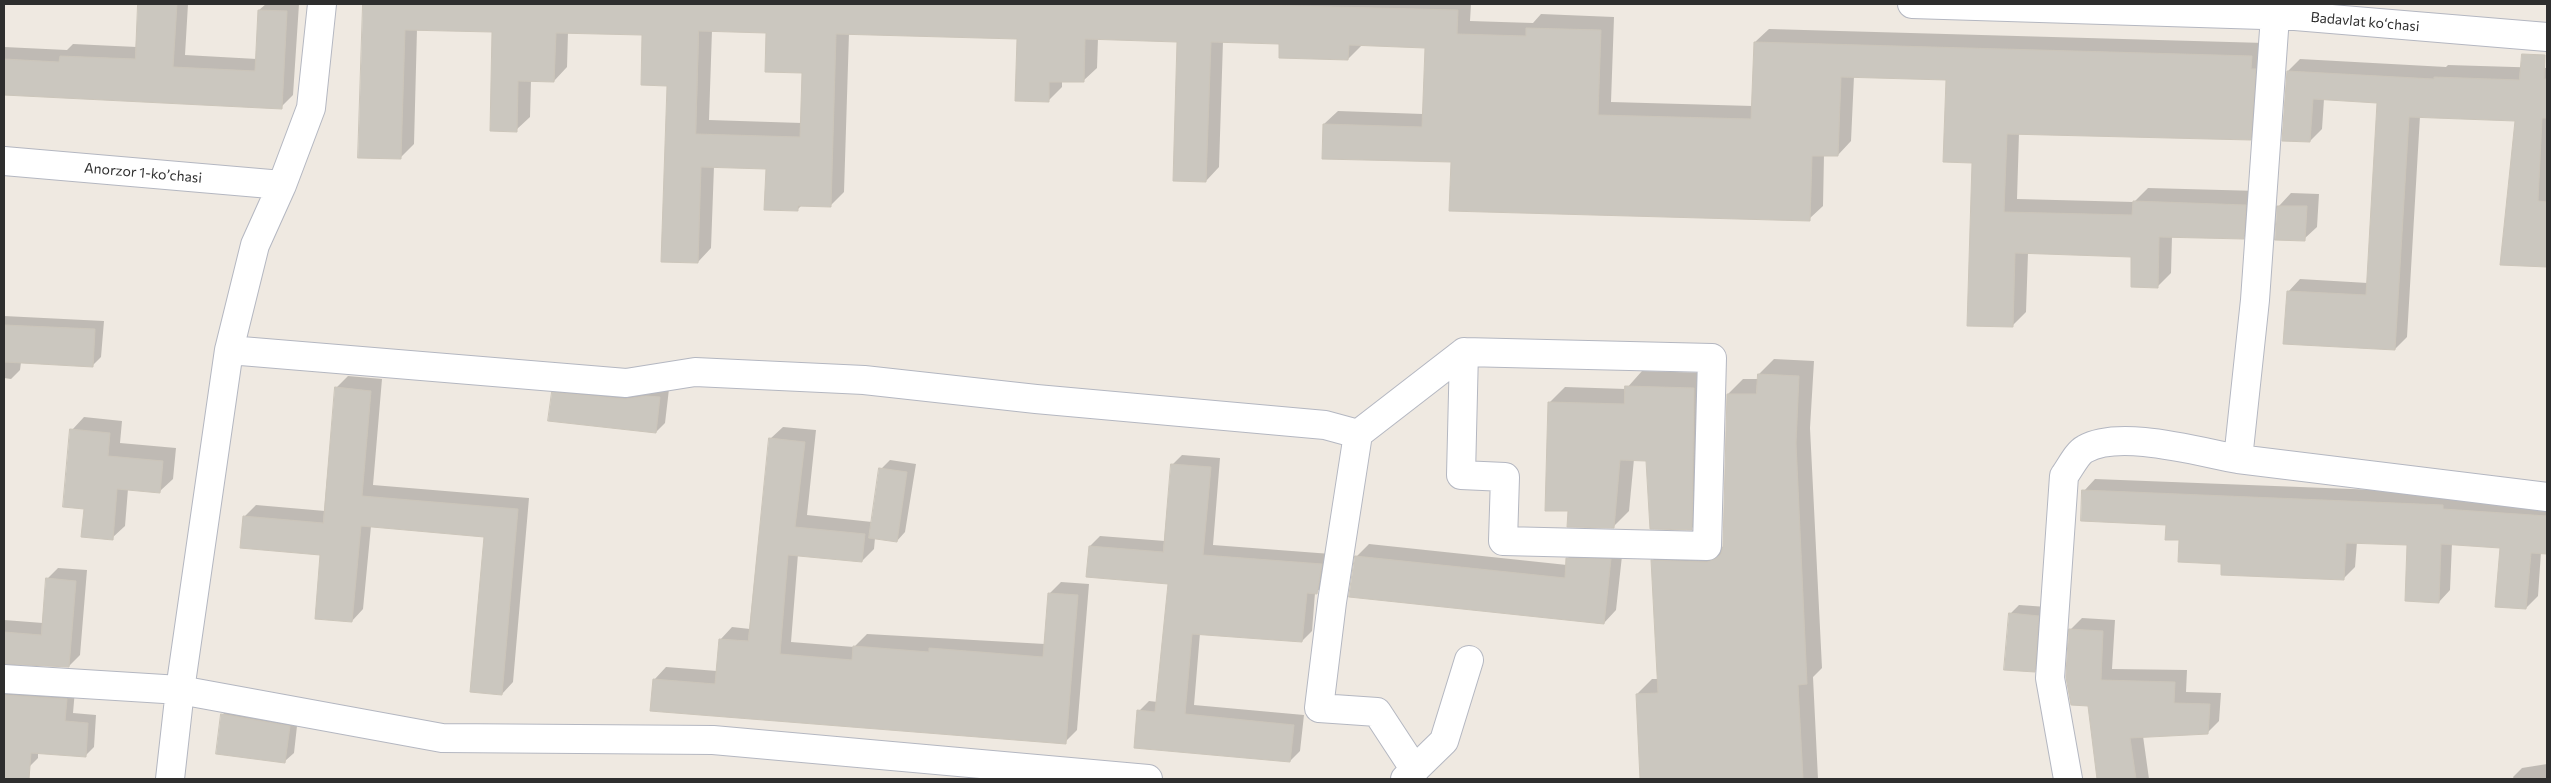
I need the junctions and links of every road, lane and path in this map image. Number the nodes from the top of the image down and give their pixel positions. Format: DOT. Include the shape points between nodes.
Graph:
graph roads {
  1 [pos="322,4"];
  2 [pos="1912,4"];
  3 [pos="2289,12"];
  4 [pos="2547,37"];
  5 [pos="4,162"];
  6 [pos="282,185"];
  7 [pos="229,350"];
  8 [pos="1464,352"];
  9 [pos="1358,434"];
  10 [pos="2238,459"];
  11 [pos="2547,497"];
  12 [pos="1469,660"];
  13 [pos="4,679"];
  14 [pos="180,690"];
  15 [pos="1044,775"];
  16 [pos="1410,775"];
  17 [pos="170,779"];
  18 [pos="1148,779"];
  19 [pos="2068,779"];
  1 -- 6 [label="street" via="311,108"];
  2 -- 3 [label="street, Badavlat koʻchasi"];
  3 -- 4 [label="street, Badavlat koʻchasi"];
  3 -- 10 [label="street"];
  5 -- 6 [label="street, Аnorzor 1-koʼchasi"];
  6 -- 7 [label="street" via="255,245"];
  7 -- 9 [label="street" via="626,383 695,372 864,380 1325,426"];
  7 -- 14 [label="street"];
  8 -- 8 [label="street" via="1712,358 1706,546 1503,541 1505,476 1461,475"];
  8 -- 9 [label="street"];
  9 -- 16 [label="street" via="1319,708 1377,712"];
  10 -- 11 [label="street"];
  10 -- 19 [label="street" via="2113,439 2084,449 2064,476 2050,678"];
  12 -- 16 [label="street" via="1444,741"];
  13 -- 14 [label="street"];
  14 -- 15 [label="street" via="442,738 713,740"];
  14 -- 17 [label="street"];
  15 -- 18 [label="street"];
}
